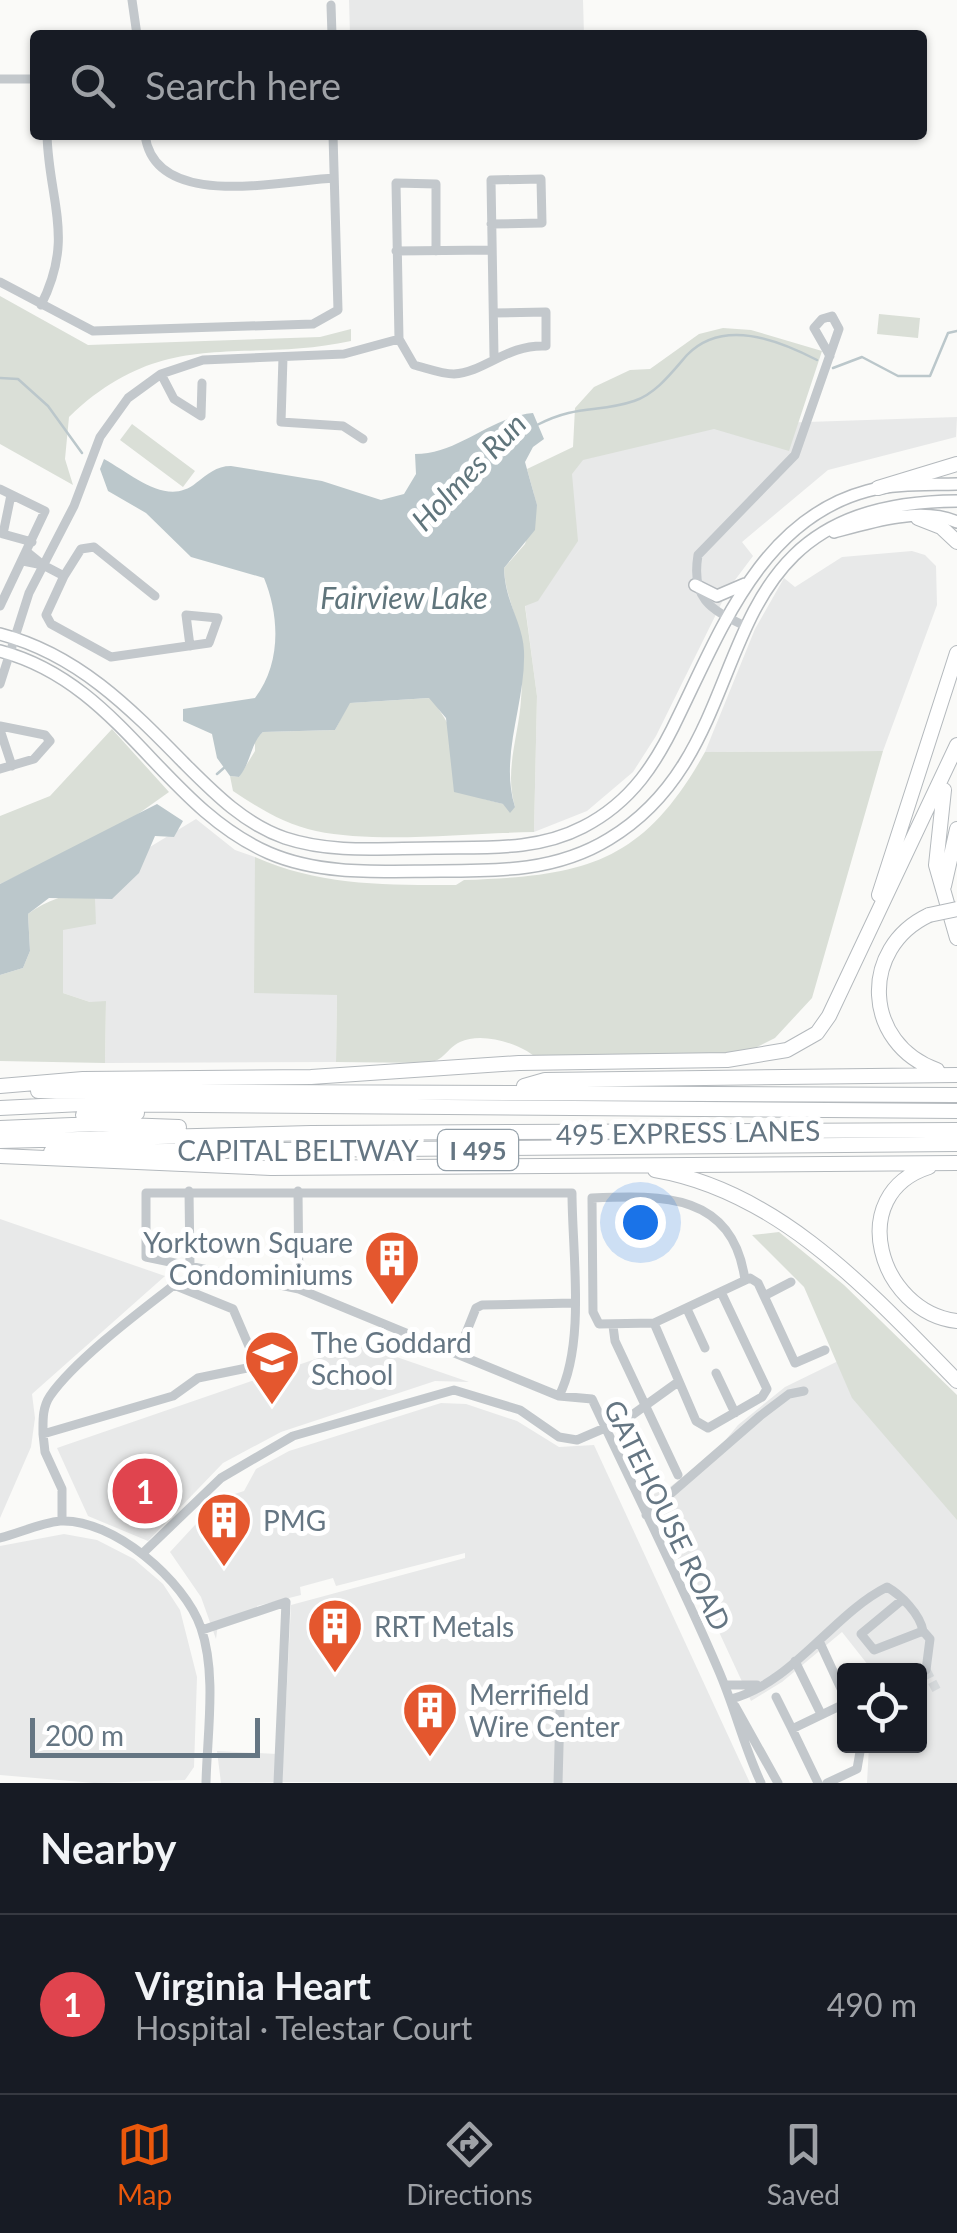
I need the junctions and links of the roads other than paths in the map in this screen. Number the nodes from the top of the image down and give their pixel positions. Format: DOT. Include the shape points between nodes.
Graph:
graph roads {
  1 [pos="132,0"];
  2 [pos="331,5"];
  3 [pos="136,30"];
  4 [pos="332,30"];
  5 [pos="0,79"];
  6 [pos="30,79"];
  7 [pos="48,140"];
  8 [pos="146,140"];
  9 [pos="333,140"];
  10 [pos="334,178"];
  11 [pos="491,224"];
  12 [pos="436,250"];
  13 [pos="492,250"];
  14 [pos="396,251"];
  15 [pos="0,282"];
  16 [pos="40,305"];
  17 [pos="494,313"];
  18 [pos="399,339"];
  19 [pos="494,356"];
  20 [pos="830,356"];
  21 [pos="283,357"];
  22 [pos="161,374"];
  23 [pos="202,383"];
  24 [pos="363,439"];
  25 [pos="957,464"];
  26 [pos="957,484"];
  27 [pos="878,488"];
  28 [pos="0,489"];
  29 [pos="11,495"];
  30 [pos="957,501"];
  31 [pos="918,518"];
  32 [pos="957,522"];
  33 [pos="824,535"];
  34 [pos="32,542"];
  35 [pos="957,542"];
  36 [pos="25,557"];
  37 [pos="43,565"];
  38 [pos="64,576"];
  39 [pos="748,582"];
  40 [pos="695,585"];
  41 [pos="155,596"];
  42 [pos="0,606"];
  43 [pos="727,618"];
  44 [pos="745,626"];
  45 [pos="0,634"];
  46 [pos="14,638"];
  47 [pos="190,646"];
  48 [pos="5,653"];
  49 [pos="957,653"];
  50 [pos="0,684"];
  51 [pos="0,728"];
  52 [pos="956,747"];
  53 [pos="12,766"];
  54 [pos="0,769"];
  55 [pos="957,829"];
  56 [pos="952,911"];
  57 [pos="957,938"];
  58 [pos="858,957"];
  59 [pos="957,1074"];
  60 [pos="0,1090"];
  61 [pos="506,1090"];
  62 [pos="957,1095"];
  63 [pos="277,1106"];
  64 [pos="0,1108"];
  65 [pos="957,1111"];
  66 [pos="0,1120"];
  67 [pos="0,1128"];
  68 [pos="957,1130"];
  69 [pos="310,1133"];
  70 [pos="0,1142"];
  71 [pos="957,1144"];
  72 [pos="0,1156"];
  73 [pos="594,1164"];
  74 [pos="953,1164"];
  75 [pos="189,1191"];
  76 [pos="298,1191"];
  77 [pos="190,1266"];
  78 [pos="745,1280"];
  79 [pos="792,1282"];
  80 [pos="300,1288"];
  81 [pos="721,1292"];
  82 [pos="764,1296"];
  83 [pos="572,1303"];
  84 [pos="687,1309"];
  85 [pos="957,1320"];
  86 [pos="654,1323"];
  87 [pos="612,1326"];
  88 [pos="705,1348"];
  89 [pos="825,1350"];
  90 [pos="458,1353"];
  91 [pos="716,1373"];
  92 [pos="957,1381"];
  93 [pos="678,1382"];
  94 [pos="804,1391"];
  95 [pos="559,1396"];
  96 [pos="645,1406"];
  97 [pos="735,1413"];
  98 [pos="606,1428"];
  99 [pos="43,1434"];
  100 [pos="678,1475"];
  101 [pos="646,1515"];
  102 [pos="62,1521"];
  103 [pos="0,1538"];
  104 [pos="144,1552"];
  105 [pos="902,1600"];
  106 [pos="202,1630"];
  107 [pos="923,1631"];
  108 [pos="820,1643"];
  109 [pos="795,1660"];
  110 [pos="927,1663"];
  111 [pos="837,1679"];
  112 [pos="760,1684"];
  113 [pos="725,1685"];
  114 [pos="776,1697"];
  115 [pos="731,1699"];
  116 [pos="837,1707"];
  117 [pos="560,1712"];
  118 [pos="821,1714"];
  119 [pos="792,1729"];
  120 [pos="859,1753"];
  121 [pos="206,1783"];
  122 [pos="278,1783"];
  123 [pos="558,1783"];
  124 [pos="762,1783"];
  125 [pos="778,1783"];
  126 [pos="818,1783"];
  127 [pos="827,1783"];
  1 -- 3 [label="street"];
  2 -- 4 [label="street"];
  5 -- 6 [label="street"];
  7 -- 16 [label="street" via="62,238"];
  8 -- 10 [label="street" via="151,159 167,176 194,186"];
  9 -- 10 [label="street"];
  10 -- 16 [label="street" via="338,310 312,324 93,331"];
  11 -- 11 [label="street" via="491,180 540,179 542,223"];
  11 -- 13 [label="street"];
  12 -- 13 [label="street"];
  12 -- 14 [label="street"];
  12 -- 14 [label="street" via="436,184 396,184"];
  13 -- 17 [label="street"];
  14 -- 18 [label="street"];
  15 -- 16 [label="street"];
  17 -- 19 [label="street"];
  17 -- 19 [label="street" via="546,312 546,346"];
  18 -- 19 [label="street" via="414,366 448,372 484,365"];
  18 -- 21 [label="street" via="344,354"];
  20 -- 40 [label="street" via="795,456 703,546"];
  21 -- 22 [label="street" via="203,360"];
  21 -- 24 [label="street" via="281,422 343,426"];
  22 -- 23 [label="street" via="174,399 201,416"];
  22 -- 37 [label="street" via="109,422"];
  25 -- 27 [label="highway"];
  26 -- 27 [label="main road"];
  27 -- 39 [label="main road" via="809,519"];
  28 -- 29 [label="street"];
  29 -- 34 [label="street" via="4,534"];
  29 -- 34 [label="street" via="45,511"];
  30 -- 33 [label="main road" via="880,507"];
  31 -- 32 [label="main road"];
  31 -- 33 [label="main road"];
  31 -- 35 [label="highway"];
  33 -- 44 [label="main road" via="768,582"];
  34 -- 36 [label="street"];
  36 -- 37 [label="street"];
  36 -- 42 [label="street"];
  37 -- 38 [label="street"];
  37 -- 46 [label="street"];
  38 -- 41 [label="street" via="80,549 94,547"];
  38 -- 47 [label="street" via="46,615 51,624 111,657"];
  39 -- 40 [label="main road" via="724,596"];
  39 -- 43 [label="main road"];
  40 -- 43 [label="street" via="704,605"];
  43 -- 44 [label="street"];
  43 -- 46 [label="main road" via="665,746 626,799 574,832 508,847 347,849 272,833 230,806 97,680"];
  44 -- 48 [label="main road" via="695,742 655,804 583,853 510,870 351,870 268,852 209,813 88,694"];
  45 -- 46 [label="main road"];
  46 -- 48 [label="street"];
  48 -- 50 [label="street"];
  49 -- 58 [label="highway"];
  51 -- 53 [label="street"];
  51 -- 53 [label="street" via="45,734 50,742 34,759"];
  52 -- 56 [label="highway" via="935,848"];
  52 -- 58 [label="highway"];
  53 -- 54 [label="street"];
  55 -- 56 [label="highway" via="946,869"];
  56 -- 57 [label="highway"];
  56 -- 59 [label="highway, bridge" via="929,914 904,930 880,972 878,1004 884,1027 904,1052"];
  58 -- 60 [label="highway" via="816,1033 787,1050 750,1058 83,1079"];
  59 -- 61 [label="highway" via="545,1080"];
  60 -- 61 [label="highway, I 495"];
  61 -- 62 [label="highway, I 495"];
  63 -- 64 [label="highway, 495 EXPRESS LANES / I 495"];
  63 -- 65 [label="highway, 495 EXPRESS LANES / I 495"];
  63 -- 66 [label="highway"];
  67 -- 69 [label="highway" via="96,1124"];
  68 -- 69 [label="highway, 495 EXPRESS LANES / I 495"];
  69 -- 70 [label="highway, 495 EXPRESS LANES / I 495"];
  71 -- 72 [label="highway, CAPITAL BELTWAY / I 495"];
  72 -- 73 [label="highway" via="271,1168"];
  73 -- 74 [label="highway"];
  73 -- 92 [label="highway" via="683,1176 748,1201 830,1259"];
  74 -- 85 [label="highway" via="921,1170 900,1184 883,1210 879,1237 884,1266 905,1296 926,1312"];
  75 -- 76 [label="street"];
  75 -- 77 [label="street"];
  75 -- 77 [label="street" via="146,1192 146,1257"];
  76 -- 80 [label="street"];
  76 -- 83 [label="street, GATEHOUSE ROAD" via="572,1193"];
  77 -- 80 [label="street"];
  78 -- 81 [label="street"];
  78 -- 82 [label="street" via="755,1280"];
  78 -- 87 [label="street" via="733,1235 705,1212 664,1198 592,1198 593,1312 599,1324"];
  79 -- 82 [label="street"];
  80 -- 90 [label="street"];
  81 -- 84 [label="street"];
  81 -- 97 [label="street" via="767,1389"];
  82 -- 89 [label="street" via="795,1363"];
  83 -- 90 [label="street" via="482,1304"];
  83 -- 95 [label="street, GATEHOUSE ROAD" via="573,1346"];
  84 -- 86 [label="street"];
  84 -- 88 [label="street"];
  86 -- 87 [label="street"];
  86 -- 93 [label="street"];
  87 -- 96 [label="street"];
  90 -- 95 [label="street"];
  91 -- 97 [label="street"];
  93 -- 96 [label="street"];
  93 -- 97 [label="street" via="696,1422 708,1428"];
  94 -- 101 [label="street" via="788,1394"];
  95 -- 98 [label="street, GATEHOUSE ROAD" via="592,1400"];
  96 -- 98 [label="street"];
  96 -- 100 [label="street"];
  98 -- 101 [label="street, GATEHOUSE ROAD"];
  98 -- 104 [label="street" via="568,1440 520,1410 465,1391 440,1391 279,1443 221,1478"];
  99 -- 99 [label="street" via="50,1396 174,1285 233,1309 254,1358 247,1368 198,1378 173,1396"];
  99 -- 102 [label="street" via="62,1490"];
  101 -- 113 [label="street, GATEHOUSE ROAD"];
  102 -- 103 [label="street"];
  102 -- 104 [label="street"];
  104 -- 106 [label="street" via="172,1581"];
  105 -- 107 [label="street"];
  105 -- 107 [label="street" via="861,1634 874,1650"];
  105 -- 108 [label="street" via="892,1589 880,1590"];
  106 -- 121 [label="street"];
  106 -- 122 [label="street" via="286,1602"];
  107 -- 110 [label="street" via="930,1639"];
  108 -- 109 [label="street"];
  108 -- 111 [label="street"];
  109 -- 112 [label="street"];
  109 -- 118 [label="street"];
  112 -- 113 [label="street"];
  112 -- 115 [label="street"];
  113 -- 115 [label="street, GATEHOUSE ROAD"];
  114 -- 119 [label="street"];
  115 -- 124 [label="street, GATEHOUSE ROAD" via="738,1734"];
  115 -- 125 [label="street, GATEHOUSE ROAD"];
  116 -- 118 [label="street"];
  117 -- 123 [label="street"];
  118 -- 119 [label="street"];
  119 -- 126 [label="street"];
  120 -- 127 [label="street" via="857,1769"];
}
